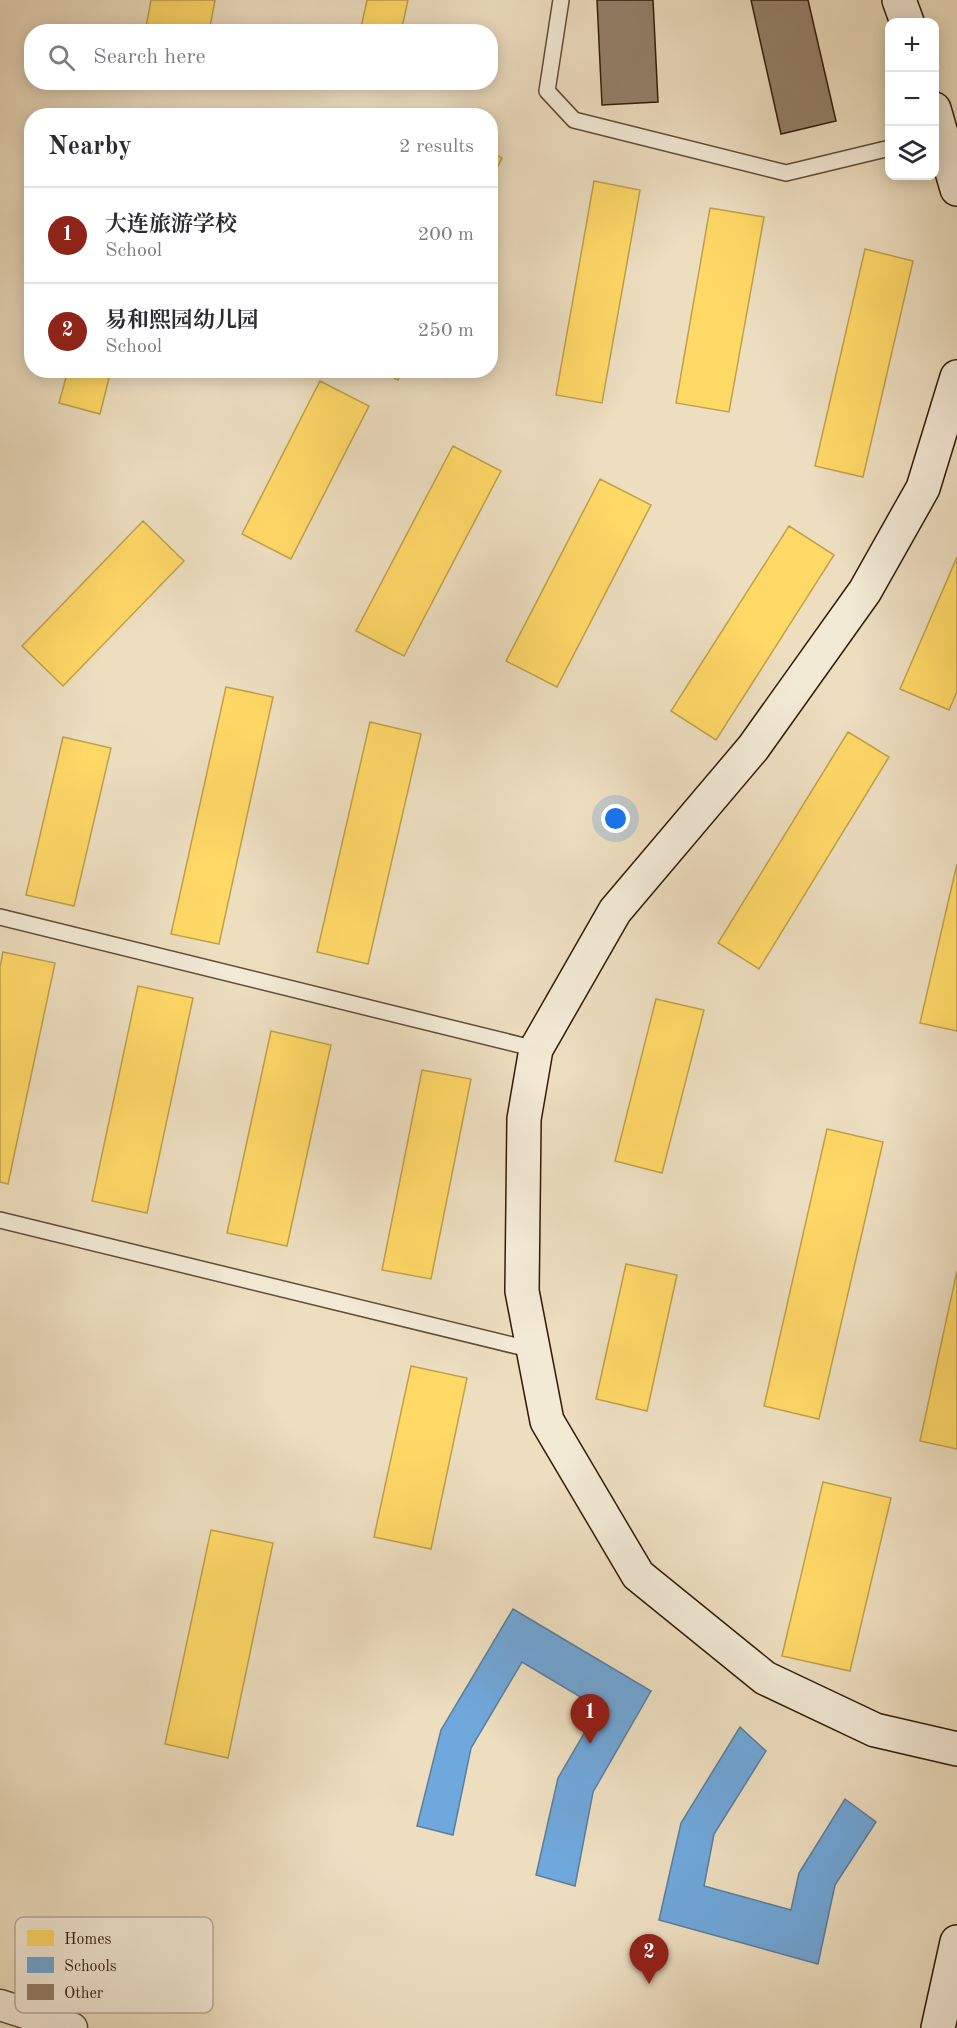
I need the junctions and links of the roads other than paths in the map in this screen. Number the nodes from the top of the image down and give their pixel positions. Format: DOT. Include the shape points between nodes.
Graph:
graph roads {
  1 [pos="561,0"];
  2 [pos="899,0"];
  3 [pos="905,18"];
  4 [pos="939,133"];
  5 [pos="885,149"];
  6 [pos="957,189"];
  7 [pos="957,377"];
  8 [pos="0,917"];
  9 [pos="536,1049"];
  10 [pos="0,1220"];
  11 [pos="533,1350"];
  12 [pos="957,1749"];
  13 [pos="957,1942"];
  14 [pos="0,2006"];
  15 [pos="15,2011"];
  16 [pos="23,2013"];
  17 [pos="72,2028"];
  18 [pos="938,2028"];
  1 -- 5 [label="lane" via="547,91 574,120 786,172"];
  2 -- 3 [label="street"];
  4 -- 6 [label="street"];
  7 -- 9 [label="street" via="923,488 865,591 753,748 615,911"];
  8 -- 9 [label="lane"];
  9 -- 11 [label="street" via="524,1119 522,1245 522,1291"];
  10 -- 11 [label="lane"];
  11 -- 12 [label="street" via="547,1421 638,1575 765,1678 875,1730"];
  13 -- 18 [label="street"];
  14 -- 15 [label="street"];
  16 -- 17 [label="street"];
}
